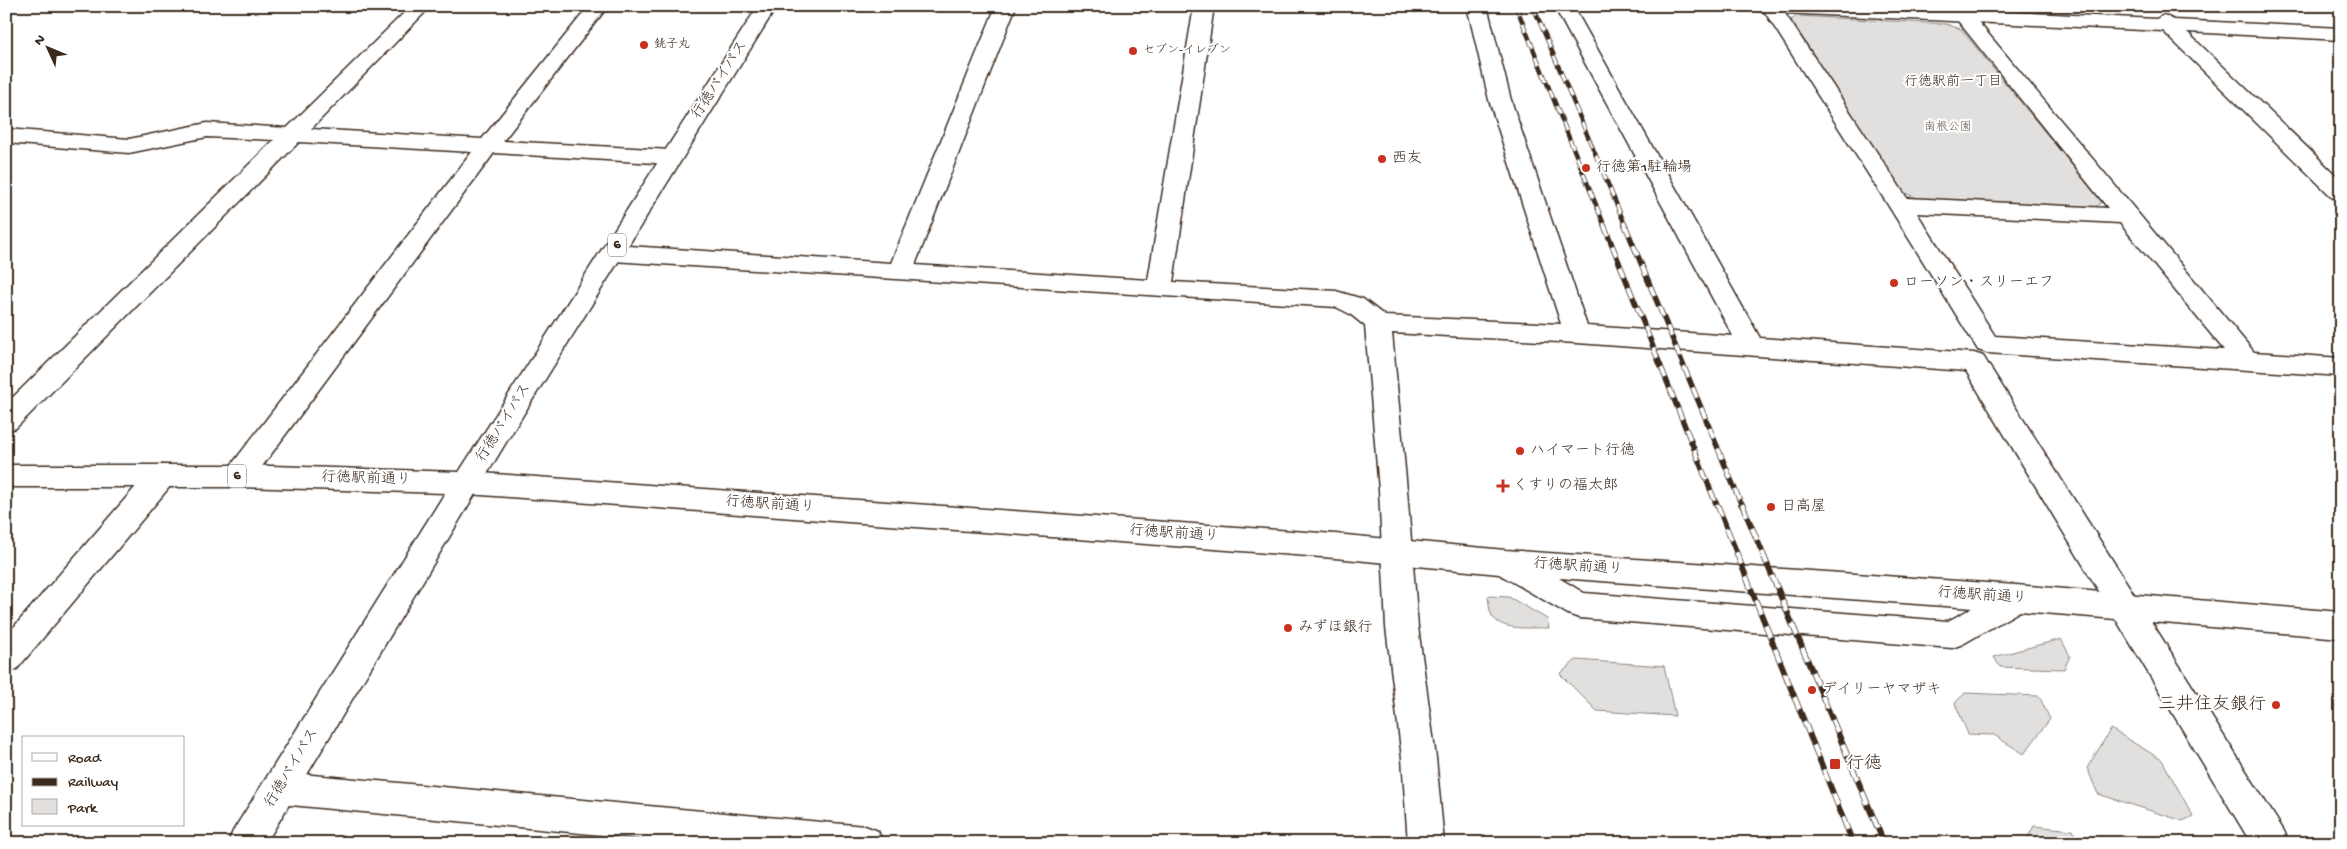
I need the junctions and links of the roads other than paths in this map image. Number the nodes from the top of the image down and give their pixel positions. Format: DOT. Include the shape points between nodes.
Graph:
graph roads {
  1 [pos="422,6"];
  2 [pos="599,6"];
  3 [pos="768,6"];
  4 [pos="1006,6"];
  5 [pos="1204,6"];
  6 [pos="1476,6"];
  7 [pos="1563,6"];
  8 [pos="1764,6"];
  9 [pos="1770,6"];
  10 [pos="2149,6"];
  11 [pos="1959,11"];
  12 [pos="2170,26"];
  13 [pos="2341,34"];
  14 [pos="293,135"];
  15 [pos="6,136"];
  16 [pos="487,147"];
  17 [pos="671,157"];
  18 [pos="2341,193"];
  19 [pos="1900,205"];
  20 [pos="2128,216"];
  21 [pos="613,253"];
  22 [pos="900,272"];
  23 [pos="1159,289"];
  24 [pos="1378,324"];
  25 [pos="1577,334"];
  26 [pos="1751,345"];
  27 [pos="1980,353"];
  28 [pos="2246,360"];
  29 [pos="2341,367"];
  30 [pos="6,421"];
  31 [pos="6,476"];
  32 [pos="162,476"];
  33 [pos="239,476"];
  34 [pos="467,483"];
  35 [pos="1397,552"];
  36 [pos="1505,562"];
  37 [pos="2016,598"];
  38 [pos="2127,608"];
  39 [pos="2341,625"];
  40 [pos="6,660"];
  41 [pos="280,788"];
  42 [pos="686,835"];
  43 [pos="246,843"];
  44 [pos="865,843"];
  45 [pos="1426,843"];
  46 [pos="2271,843"];
  1 -- 14 [label="street"];
  2 -- 16 [label="street"];
  3 -- 17 [label="street, 行徳バイパス / 6"];
  4 -- 22 [label="street"];
  5 -- 23 [label="street"];
  6 -- 25 [label="street" via="1500,100"];
  7 -- 26 [label="street"];
  8 -- 9 [label="street"];
  9 -- 11 [label="street"];
  9 -- 19 [label="street"];
  10 -- 12 [label="street"];
  11 -- 12 [label="street"];
  11 -- 20 [label="street"];
  12 -- 13 [label="street"];
  12 -- 18 [label="street"];
  14 -- 15 [label="street" via="207,130 129,146"];
  14 -- 16 [label="street"];
  14 -- 30 [label="street"];
  16 -- 17 [label="street"];
  16 -- 33 [label="street"];
  17 -- 21 [label="street, 行徳バイパス / 6"];
  19 -- 20 [label="street"];
  19 -- 27 [label="street"];
  20 -- 28 [label="street"];
  21 -- 22 [label="street"];
  21 -- 34 [label="street, 行徳バイパス / 6"];
  22 -- 23 [label="street"];
  23 -- 24 [label="street" via="1336,299 1351,302"];
  24 -- 25 [label="street"];
  24 -- 35 [label="street"];
  25 -- 26 [label="street"];
  26 -- 27 [label="street"];
  27 -- 28 [label="street"];
  27 -- 38 [label="street"];
  28 -- 29 [label="street"];
  31 -- 32 [label="street, 行徳駅前通り / 6"];
  32 -- 33 [label="street, 行徳駅前通り / 6"];
  32 -- 40 [label="street"];
  33 -- 34 [label="street, 行徳駅前通り / 6"];
  34 -- 35 [label="street, 行徳駅前通り"];
  34 -- 41 [label="street, 行徳バイパス / 6"];
  35 -- 36 [label="street, 行徳駅前通り"];
  35 -- 45 [label="street"];
  36 -- 37 [label="street, 行徳駅前通り"];
  36 -- 37 [label="street" via="1579,605 1952,635"];
  37 -- 38 [label="street, 行徳駅前通り"];
  38 -- 39 [label="street, 行徳駅前通り"];
  38 -- 46 [label="street"];
  41 -- 42 [label="street"];
  41 -- 43 [label="street, 行徳バイパス / 6"];
  42 -- 44 [label="street"];
}
